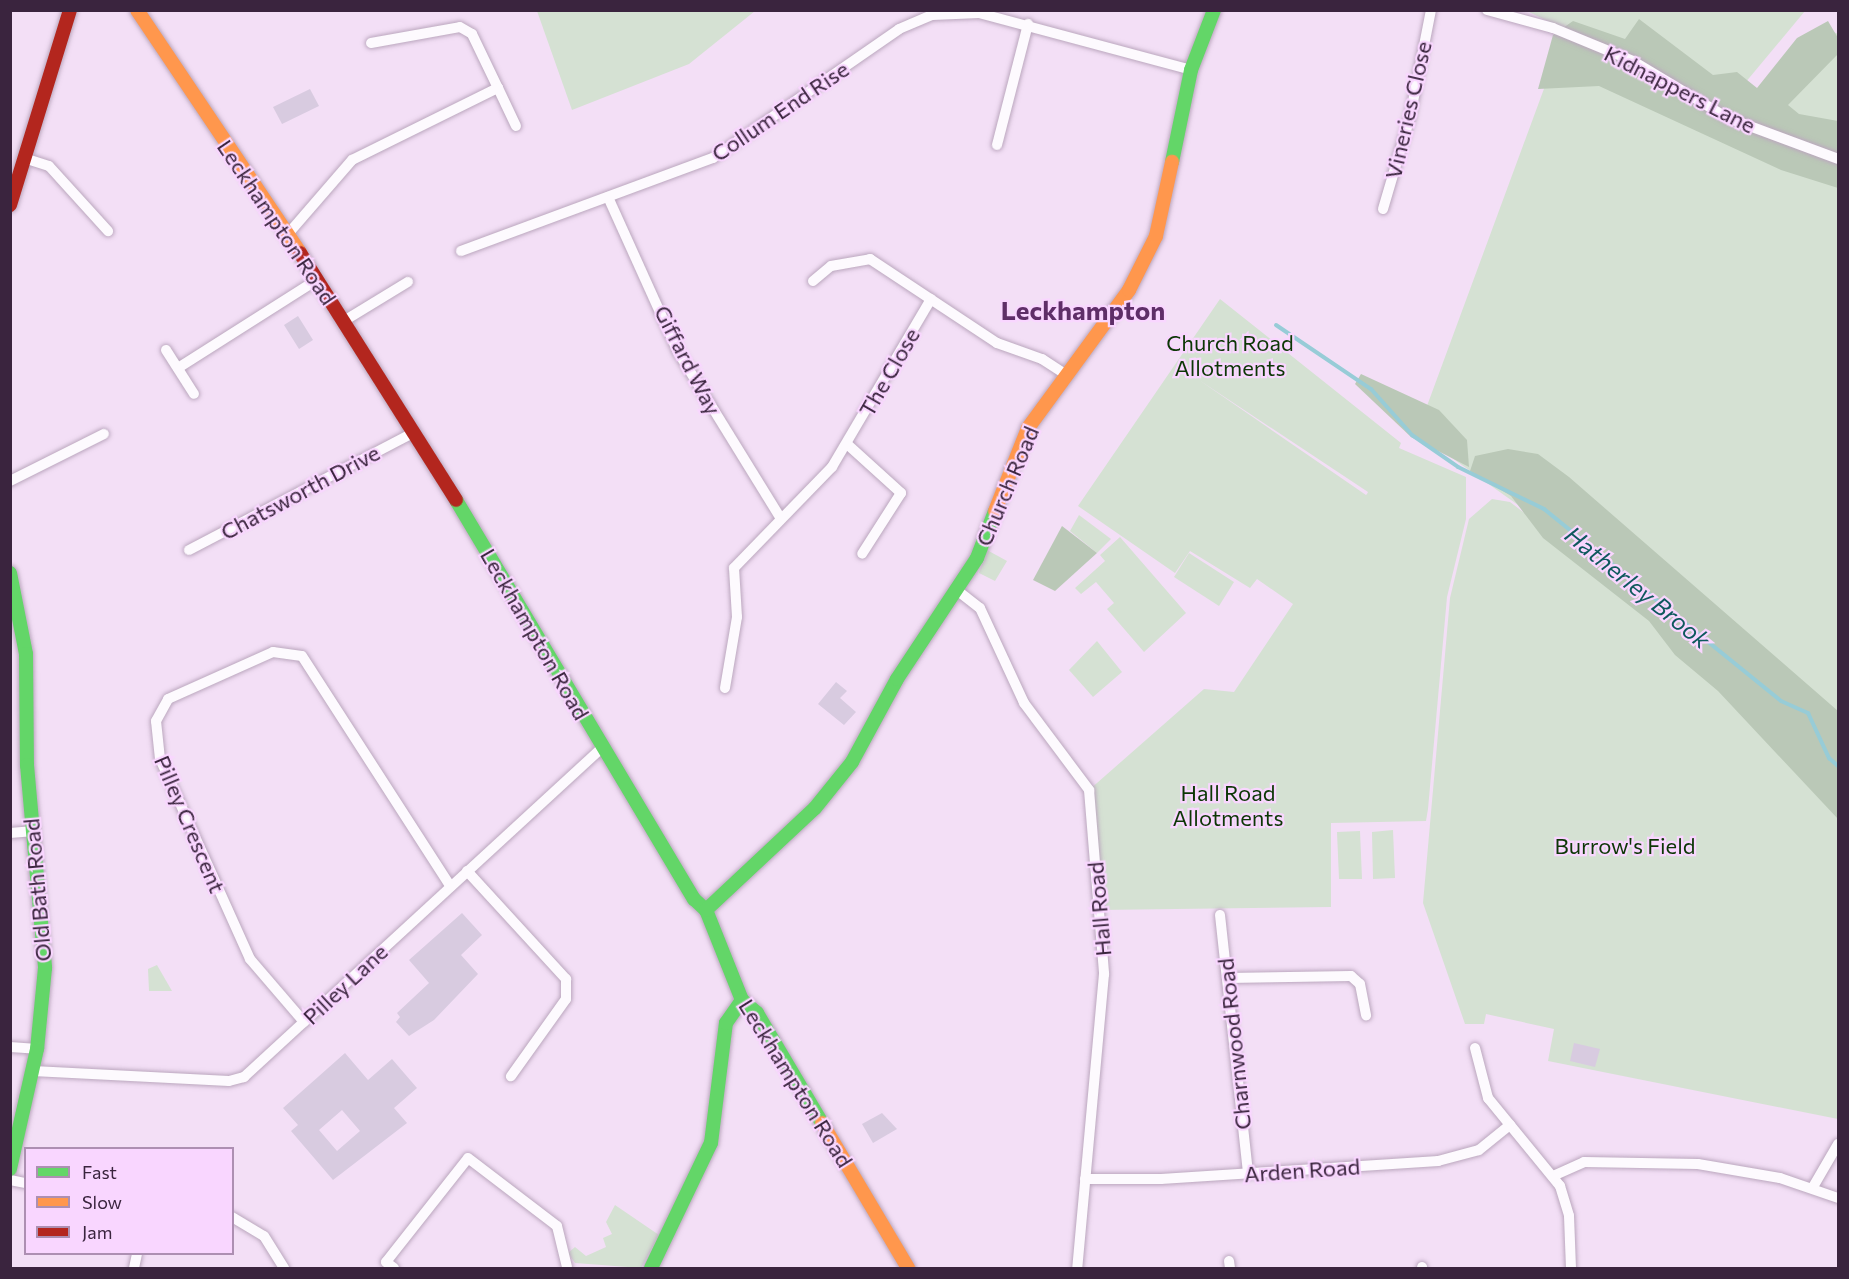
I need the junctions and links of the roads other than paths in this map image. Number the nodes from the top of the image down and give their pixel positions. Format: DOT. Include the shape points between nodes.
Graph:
graph roads {
  1 [pos="70,10"];
  2 [pos="137,10"];
  3 [pos="1214,10"];
  4 [pos="1431,10"];
  5 [pos="1487,10"];
  6 [pos="1028,24"];
  7 [pos="371,44"];
  8 [pos="1191,70"];
  9 [pos="498,88"];
  10 [pos="516,126"];
  11 [pos="997,145"];
  12 [pos="27,159"];
  13 [pos="1839,159"];
  14 [pos="608,197"];
  15 [pos="10,205"];
  16 [pos="1383,209"];
  17 [pos="108,231"];
  18 [pos="288,234"];
  19 [pos="461,251"];
  20 [pos="318,279"];
  21 [pos="813,281"];
  22 [pos="408,282"];
  23 [pos="931,299"];
  24 [pos="344,321"];
  25 [pos="166,350"];
  26 [pos="178,368"];
  27 [pos="1067,375"];
  28 [pos="194,394"];
  29 [pos="104,434"];
  30 [pos="411,434"];
  31 [pos="847,444"];
  32 [pos="10,481"];
  33 [pos="780,517"];
  34 [pos="189,550"];
  35 [pos="862,554"];
  36 [pos="10,573"];
  37 [pos="958,591"];
  38 [pos="725,688"];
  39 [pos="602,748"];
  40 [pos="31,831"];
  41 [pos="10,833"];
  42 [pos="466,871"];
  43 [pos="450,886"];
  44 [pos="706,910"];
  45 [pos="1220,915"];
  46 [pos="1228,978"];
  47 [pos="742,1000"];
  48 [pos="1366,1015"];
  49 [pos="304,1022"];
  50 [pos="10,1047"];
  51 [pos="1475,1048"];
  52 [pos="37,1049"];
  53 [pos="33,1071"];
  54 [pos="511,1076"];
  55 [pos="1510,1125"];
  56 [pos="1839,1144"];
  57 [pos="10,1169"];
  58 [pos="1248,1173"];
  59 [pos="1553,1176"];
  60 [pos="1085,1179"];
  61 [pos="1813,1187"];
  62 [pos="1839,1198"];
  63 [pos="234,1218"];
  64 [pos="567,1267"];
  65 [pos="284,1269"];
  66 [pos="394,1269"];
  67 [pos="651,1269"];
  68 [pos="908,1269"];
  69 [pos="1077,1269"];
  70 [pos="1571,1269"];
  1 -- 12 [label="street"];
  2 -- 18 [label="street, Leckhampton Road"];
  3 -- 8 [label="street, Church Road"];
  4 -- 16 [label="street, Vineries Close" via="1410,117"];
  5 -- 13 [label="street, Kidnappers Lane" via="1553,28 1633,61 1728,118"];
  6 -- 8 [label="street, Collum End Rise"];
  6 -- 11 [label="street"];
  6 -- 14 [label="street, Collum End Rise" via="967,12 920,19 713,158"];
  7 -- 9 [label="street" via="448,27 472,34"];
  8 -- 27 [label="street, Church Road" via="1156,236 1113,316"];
  9 -- 10 [label="street"];
  9 -- 18 [label="street" via="352,160"];
  12 -- 15 [label="street"];
  12 -- 17 [label="street" via="49,166"];
  14 -- 19 [label="street, Collum End Rise"];
  14 -- 33 [label="street, Giffard Way" via="678,352"];
  18 -- 20 [label="street, Leckhampton Road"];
  20 -- 24 [label="street, Leckhampton Road"];
  20 -- 26 [label="street"];
  21 -- 23 [label="street" via="831,266 870,259"];
  22 -- 24 [label="street"];
  23 -- 27 [label="street" via="997,343 1042,358"];
  23 -- 31 [label="street, The Close"];
  24 -- 30 [label="street, Leckhampton Road"];
  25 -- 26 [label="street"];
  26 -- 28 [label="street"];
  27 -- 37 [label="street, Church Road" via="1028,428 977,558"];
  29 -- 32 [label="street"];
  30 -- 34 [label="street, Chatsworth Drive"];
  30 -- 39 [label="street, Leckhampton Road"];
  31 -- 33 [label="street, The Close" via="812,490"];
  31 -- 35 [label="street" via="901,493"];
  33 -- 38 [label="street, The Close" via="734,568 737,617"];
  36 -- 40 [label="street, Old Bath Road" via="26,654"];
  37 -- 44 [label="street, Church Road" via="897,679 833,788"];
  37 -- 60 [label="street, Hall Road" via="980,608 1024,703 1089,790 1104,974"];
  39 -- 42 [label="street, Pilley Lane"];
  39 -- 44 [label="street, Leckhampton Road" via="694,899"];
  40 -- 41 [label="street"];
  40 -- 52 [label="street, Old Bath Road" via="45,968"];
  42 -- 43 [label="street, Pilley Lane"];
  42 -- 54 [label="street" via="566,979 566,999"];
  43 -- 49 [label="street, Pilley Lane"];
  43 -- 49 [label="street, Pilley Crescent" via="302,656 273,652 168,699 156,722 160,759 250,959"];
  44 -- 47 [label="street, Leckhampton Road"];
  45 -- 46 [label="street, Charnwood Road"];
  46 -- 48 [label="street" via="1351,976 1360,984"];
  46 -- 58 [label="street, Charnwood Road"];
  47 -- 67 [label="street" via="726,1023 711,1143"];
  47 -- 68 [label="street, Leckhampton Road" via="757,1013"];
  49 -- 53 [label="street, Pilley Lane" via="251,1073 229,1082"];
  50 -- 52 [label="street"];
  51 -- 55 [label="street" via="1483,1089"];
  52 -- 53 [label="street, Old Bath Road"];
  53 -- 57 [label="street, Old Bath Road"];
  55 -- 58 [label="street, Arden Road" via="1479,1150 1457,1158"];
  55 -- 59 [label="street"];
  56 -- 61 [label="street"];
  58 -- 60 [label="street, Arden Road"];
  59 -- 61 [label="street" via="1584,1162 1670,1162 1744,1171"];
  59 -- 70 [label="street" via="1568,1206"];
  60 -- 69 [label="street, Hall Road"];
  61 -- 62 [label="street"];
  63 -- 65 [label="street" via="264,1236"];
  64 -- 66 [label="street" via="560,1230 468,1158 386,1262"];
}
